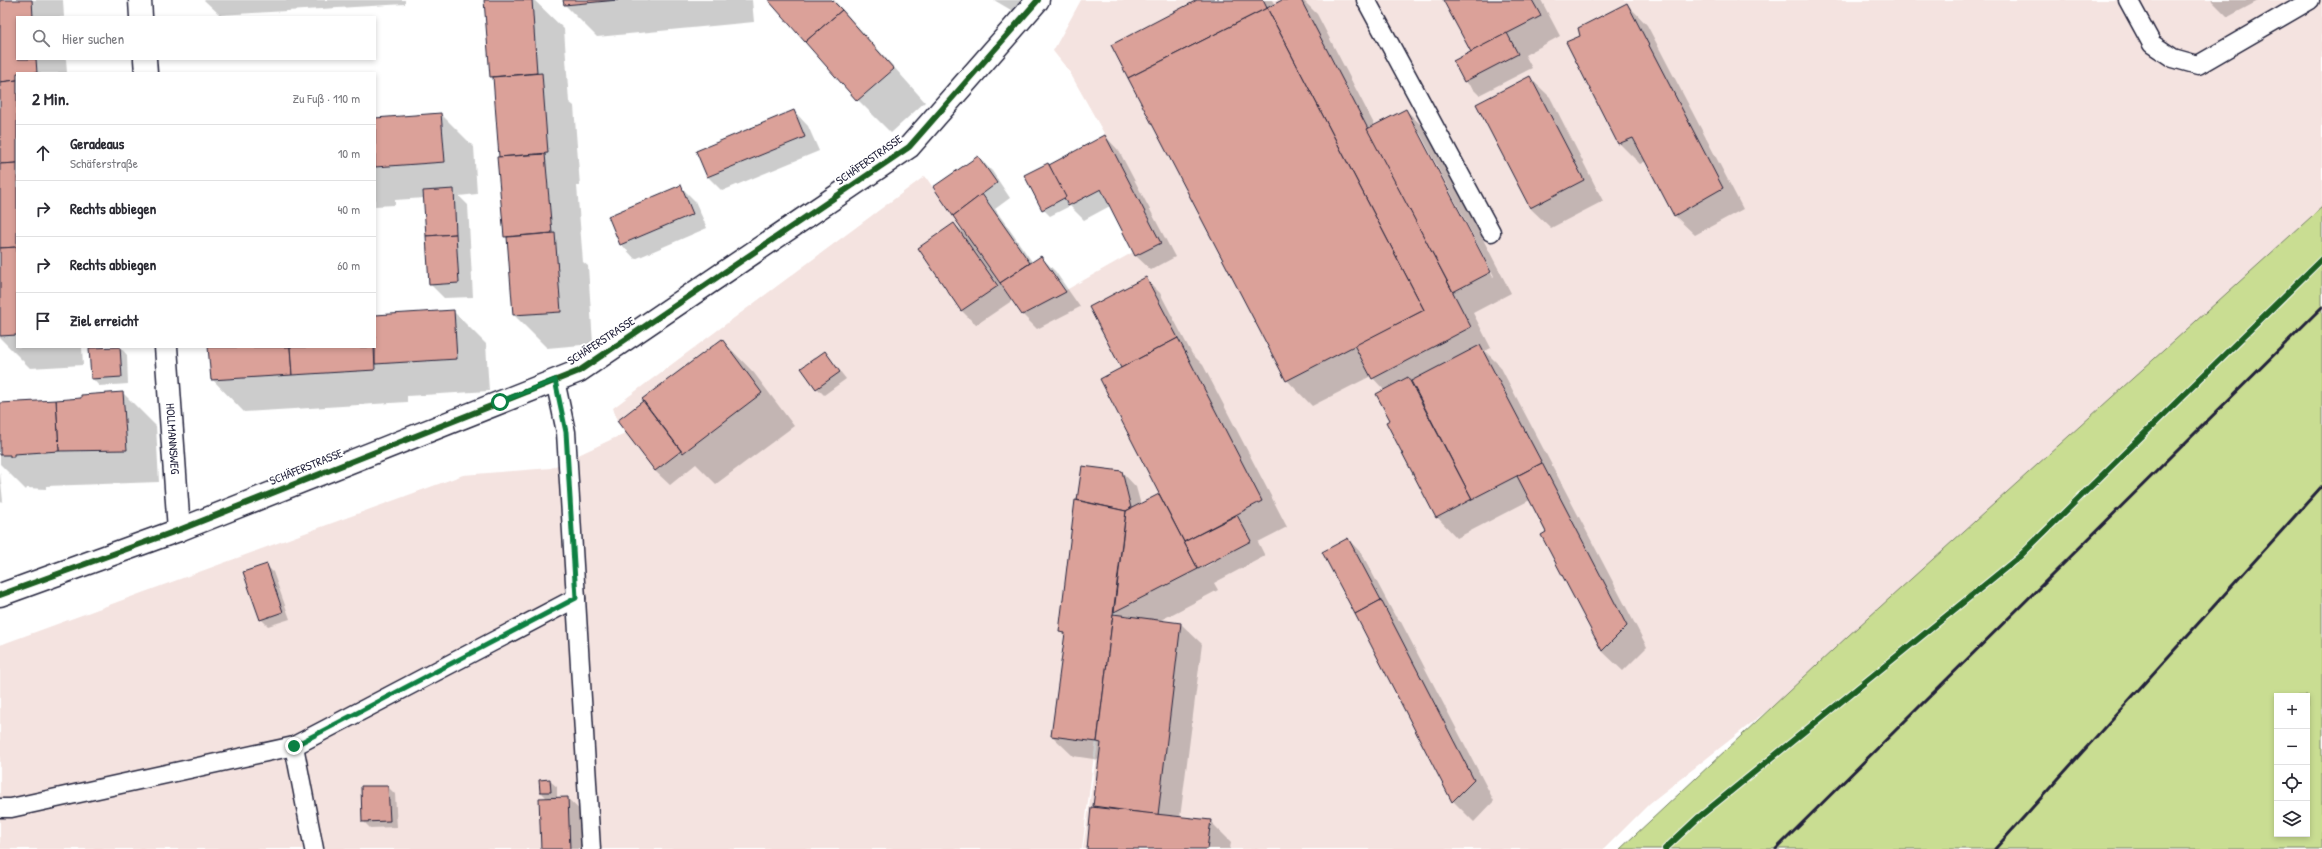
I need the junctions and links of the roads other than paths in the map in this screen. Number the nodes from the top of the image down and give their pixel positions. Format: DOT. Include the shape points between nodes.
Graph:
graph roads {
  1 [pos="140,0"];
  2 [pos="1038,0"];
  3 [pos="1366,0"];
  4 [pos="2128,0"];
  5 [pos="2310,0"];
  6 [pos="142,16"];
  7 [pos="145,60"];
  8 [pos="146,72"];
  9 [pos="1491,232"];
  10 [pos="166,348"];
  11 [pos="555,380"];
  12 [pos="179,530"];
  13 [pos="0,595"];
  14 [pos="576,598"];
  15 [pos="294,746"];
  16 [pos="0,808"];
  17 [pos="314,849"];
  18 [pos="591,849"];
  1 -- 6 [label="street"];
  2 -- 11 [label="street, SCHÄFERSTRASSE" via="909,147 579,371"];
  3 -- 9 [label="lane"];
  4 -- 5 [label="lane" via="2152,44 2173,58 2198,65"];
  7 -- 8 [label="street"];
  10 -- 12 [label="street, HOLLMANNSWEG"];
  11 -- 12 [label="street, SCHÄFERSTRASSE"];
  11 -- 14 [label="lane" via="566,432"];
  12 -- 13 [label="street, SCHÄFERSTRASSE"];
  14 -- 15 [label="lane"];
  14 -- 18 [label="lane"];
  15 -- 16 [label="lane" via="12,808"];
  15 -- 17 [label="lane"];
}
